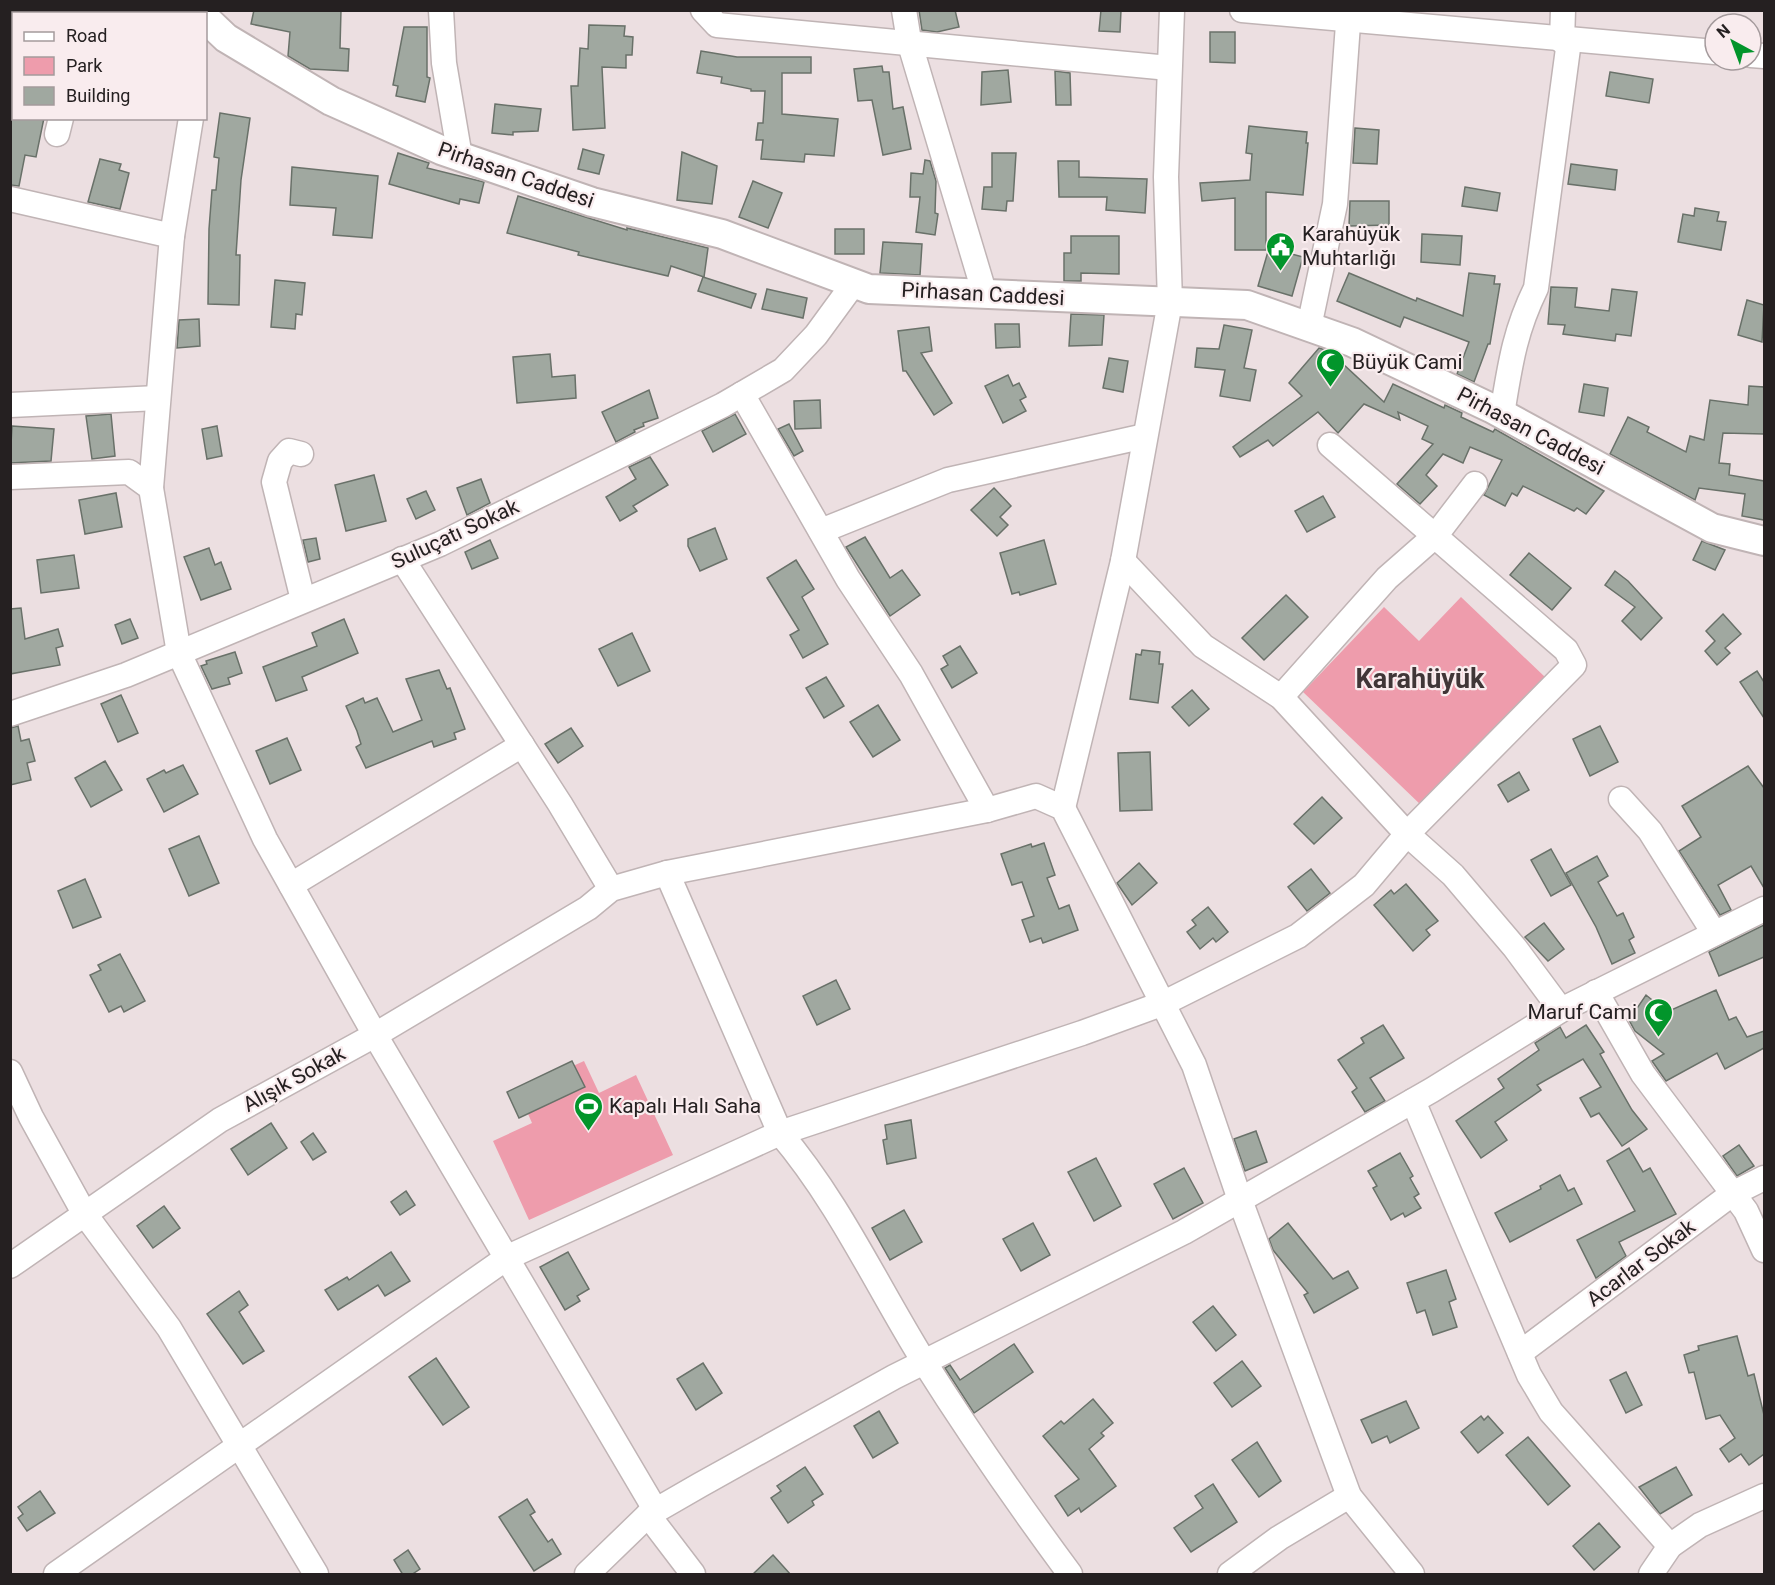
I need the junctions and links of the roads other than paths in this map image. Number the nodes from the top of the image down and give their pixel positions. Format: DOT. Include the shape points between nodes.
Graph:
graph roads {
  1 [pos="441,10"];
  2 [pos="703,10"];
  3 [pos="904,10"];
  4 [pos="1172,10"];
  5 [pos="1242,10"];
  6 [pos="1563,10"];
  7 [pos="1349,15"];
  8 [pos="207,21"];
  9 [pos="909,41"];
  10 [pos="1566,41"];
  11 [pos="1703,51"];
  12 [pos="1169,68"];
  13 [pos="191,120"];
  14 [pos="460,157"];
  15 [pos="10,199"];
  16 [pos="172,236"];
  17 [pos="854,283"];
  18 [pos="985,296"];
  19 [pos="1170,302"];
  20 [pos="1309,327"];
  21 [pos="742,394"];
  22 [pos="158,398"];
  23 [pos="10,405"];
  24 [pos="1503,414"];
  25 [pos="1145,436"];
  26 [pos="1330,445"];
  27 [pos="301,454"];
  28 [pos="10,477"];
  29 [pos="1475,484"];
  30 [pos="151,488"];
  31 [pos="821,531"];
  32 [pos="1436,535"];
  33 [pos="1764,541"];
  34 [pos="402,559"];
  35 [pos="1123,561"];
  36 [pos="303,600"];
  37 [pos="179,653"];
  38 [pos="1281,697"];
  39 [pos="10,714"];
  40 [pos="522,745"];
  41 [pos="1621,799"];
  42 [pos="1063,808"];
  43 [pos="987,810"];
  44 [pos="1407,834"];
  45 [pos="667,873"];
  46 [pos="291,885"];
  47 [pos="611,889"];
  48 [pos="1764,909"];
  49 [pos="1713,933"];
  50 [pos="1596,992"];
  51 [pos="1164,1003"];
  52 [pos="1561,1010"];
  53 [pos="375,1035"];
  54 [pos="10,1071"];
  55 [pos="1413,1101"];
  56 [pos="780,1133"];
  57 [pos="1764,1178"];
  58 [pos="1732,1194"];
  59 [pos="1240,1200"];
  60 [pos="84,1213"];
  61 [pos="1764,1250"];
  62 [pos="508,1257"];
  63 [pos="10,1266"];
  64 [pos="1520,1353"];
  65 [pos="924,1362"];
  66 [pos="241,1444"];
  67 [pos="1349,1496"];
  68 [pos="1764,1496"];
  69 [pos="652,1513"];
  70 [pos="1670,1546"];
  71 [pos="56,1575"];
  72 [pos="316,1575"];
  73 [pos="587,1575"];
  74 [pos="693,1575"];
  75 [pos="1070,1575"];
  76 [pos="1230,1575"];
  77 [pos="1412,1575"];
  78 [pos="1651,1575"];
  1 -- 14 [label="street" via="444,63"];
  2 -- 9 [label="street" via="717,25"];
  3 -- 9 [label="street"];
  4 -- 12 [label="street"];
  5 -- 7 [label="street"];
  6 -- 10 [label="street"];
  7 -- 10 [label="street"];
  7 -- 20 [label="street" via="1335,204"];
  8 -- 14 [label="street, Pirhasan Caddesi" via="226,38 331,100"];
  9 -- 12 [label="street"];
  9 -- 18 [label="street"];
  10 -- 11 [label="street"];
  10 -- 24 [label="street" via="1536,288 1512,348"];
  12 -- 19 [label="street" via="1166,177"];
  13 -- 16 [label="street"];
  14 -- 17 [label="street, Pirhasan Caddesi" via="592,202 722,234"];
  15 -- 16 [label="street"];
  16 -- 22 [label="street"];
  17 -- 18 [label="street, Pirhasan Caddesi" via="868,289"];
  17 -- 21 [label="street, Suluçatı Sokak" via="816,335 783,370"];
  18 -- 19 [label="street, Pirhasan Caddesi"];
  19 -- 20 [label="street, Pirhasan Caddesi" via="1247,304"];
  19 -- 25 [label="street"];
  20 -- 24 [label="street, Pirhasan Caddesi" via="1352,342"];
  21 -- 31 [label="street"];
  21 -- 34 [label="street, Suluçatı Sokak"];
  22 -- 23 [label="street"];
  22 -- 30 [label="street"];
  24 -- 33 [label="street, Pirhasan Caddesi" via="1712,528"];
  25 -- 31 [label="street" via="948,480"];
  25 -- 35 [label="street"];
  26 -- 32 [label="street"];
  27 -- 36 [label="street" via="289,451 280,461 274,482"];
  28 -- 30 [label="street" via="129,472"];
  29 -- 32 [label="street"];
  30 -- 37 [label="street"];
  31 -- 43 [label="street" via="911,674"];
  32 -- 38 [label="street" via="1387,578"];
  32 -- 44 [label="street" via="1566,651 1574,665"];
  34 -- 36 [label="street, Suluçatı Sokak"];
  34 -- 40 [label="street"];
  35 -- 38 [label="street" via="1203,646"];
  35 -- 42 [label="street"];
  36 -- 37 [label="street, Suluçatı Sokak"];
  37 -- 39 [label="street, Suluçatı Sokak"];
  37 -- 46 [label="street" via="265,839"];
  38 -- 44 [label="street"];
  40 -- 46 [label="street"];
  40 -- 47 [label="street"];
  41 -- 49 [label="street" via="1650,831"];
  42 -- 43 [label="street" via="1036,796"];
  42 -- 51 [label="street"];
  43 -- 45 [label="street"];
  44 -- 51 [label="street" via="1364,885 1298,936"];
  44 -- 52 [label="street" via="1453,875"];
  45 -- 47 [label="street"];
  45 -- 56 [label="street"];
  46 -- 53 [label="street"];
  47 -- 53 [label="street, Alışık Sokak" via="588,908"];
  48 -- 49 [label="street"];
  49 -- 50 [label="street"];
  50 -- 52 [label="street"];
  50 -- 58 [label="street" via="1643,1074"];
  51 -- 56 [label="street"];
  51 -- 59 [label="street" via="1194,1065"];
  52 -- 55 [label="street"];
  53 -- 60 [label="street, Alışık Sokak" via="220,1120"];
  53 -- 62 [label="street"];
  54 -- 60 [label="street"];
  55 -- 59 [label="street"];
  55 -- 64 [label="street"];
  56 -- 62 [label="street"];
  56 -- 65 [label="street" via="804,1161 853,1238"];
  57 -- 58 [label="street, Acarlar Sokak"];
  58 -- 61 [label="street" via="1746,1211"];
  58 -- 64 [label="street, Acarlar Sokak"];
  59 -- 65 [label="street"];
  59 -- 67 [label="street"];
  60 -- 63 [label="street, Alışık Sokak"];
  60 -- 66 [label="street" via="169,1328"];
  62 -- 66 [label="street"];
  62 -- 69 [label="street"];
  64 -- 70 [label="street" via="1551,1412"];
  65 -- 69 [label="street"];
  65 -- 75 [label="street"];
  66 -- 71 [label="street"];
  66 -- 72 [label="street"];
  67 -- 76 [label="street" via="1279,1538"];
  67 -- 77 [label="street"];
  68 -- 70 [label="street" via="1700,1525"];
  69 -- 73 [label="street"];
  69 -- 74 [label="street"];
  70 -- 78 [label="street"];
}
